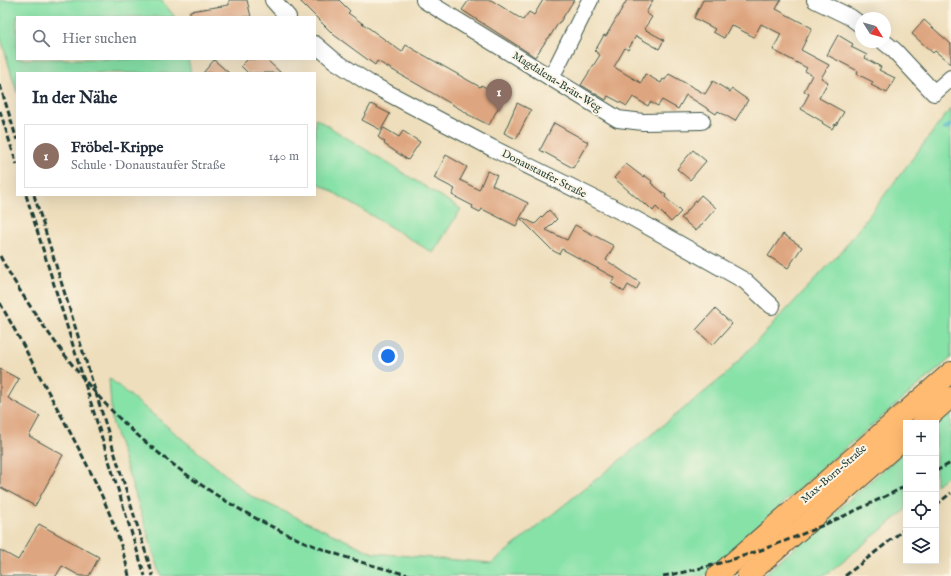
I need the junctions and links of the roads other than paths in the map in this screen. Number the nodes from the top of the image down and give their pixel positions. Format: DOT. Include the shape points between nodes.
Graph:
graph roads {
  1 [pos="273,0"];
  2 [pos="424,0"];
  3 [pos="590,0"];
  4 [pos="815,0"];
  5 [pos="287,16"];
  6 [pos="855,21"];
  7 [pos="316,45"];
  8 [pos="891,48"];
  9 [pos="551,78"];
  10 [pos="951,78"];
  11 [pos="702,121"];
  12 [pos="772,306"];
  13 [pos="951,372"];
  14 [pos="951,398"];
  15 [pos="925,420"];
  16 [pos="903,440"];
  17 [pos="718,576"];
  18 [pos="747,576"];
  1 -- 5 [label="street"];
  2 -- 9 [label="street, Magdalena-Bräu-Weg"];
  3 -- 9 [label="street"];
  4 -- 6 [label="street"];
  7 -- 12 [label="street, Donaustaufer Straße" via="335,61 369,83 492,148 626,214 745,281"];
  8 -- 10 [label="street" via="934,93"];
  9 -- 11 [label="street, Magdalena-Bräu-Weg" via="618,119 643,122"];
  13 -- 17 [label="main road, Max-Born-Straße"];
  14 -- 15 [label="main road"];
  16 -- 18 [label="main road, Max-Born-Straße"];
}
